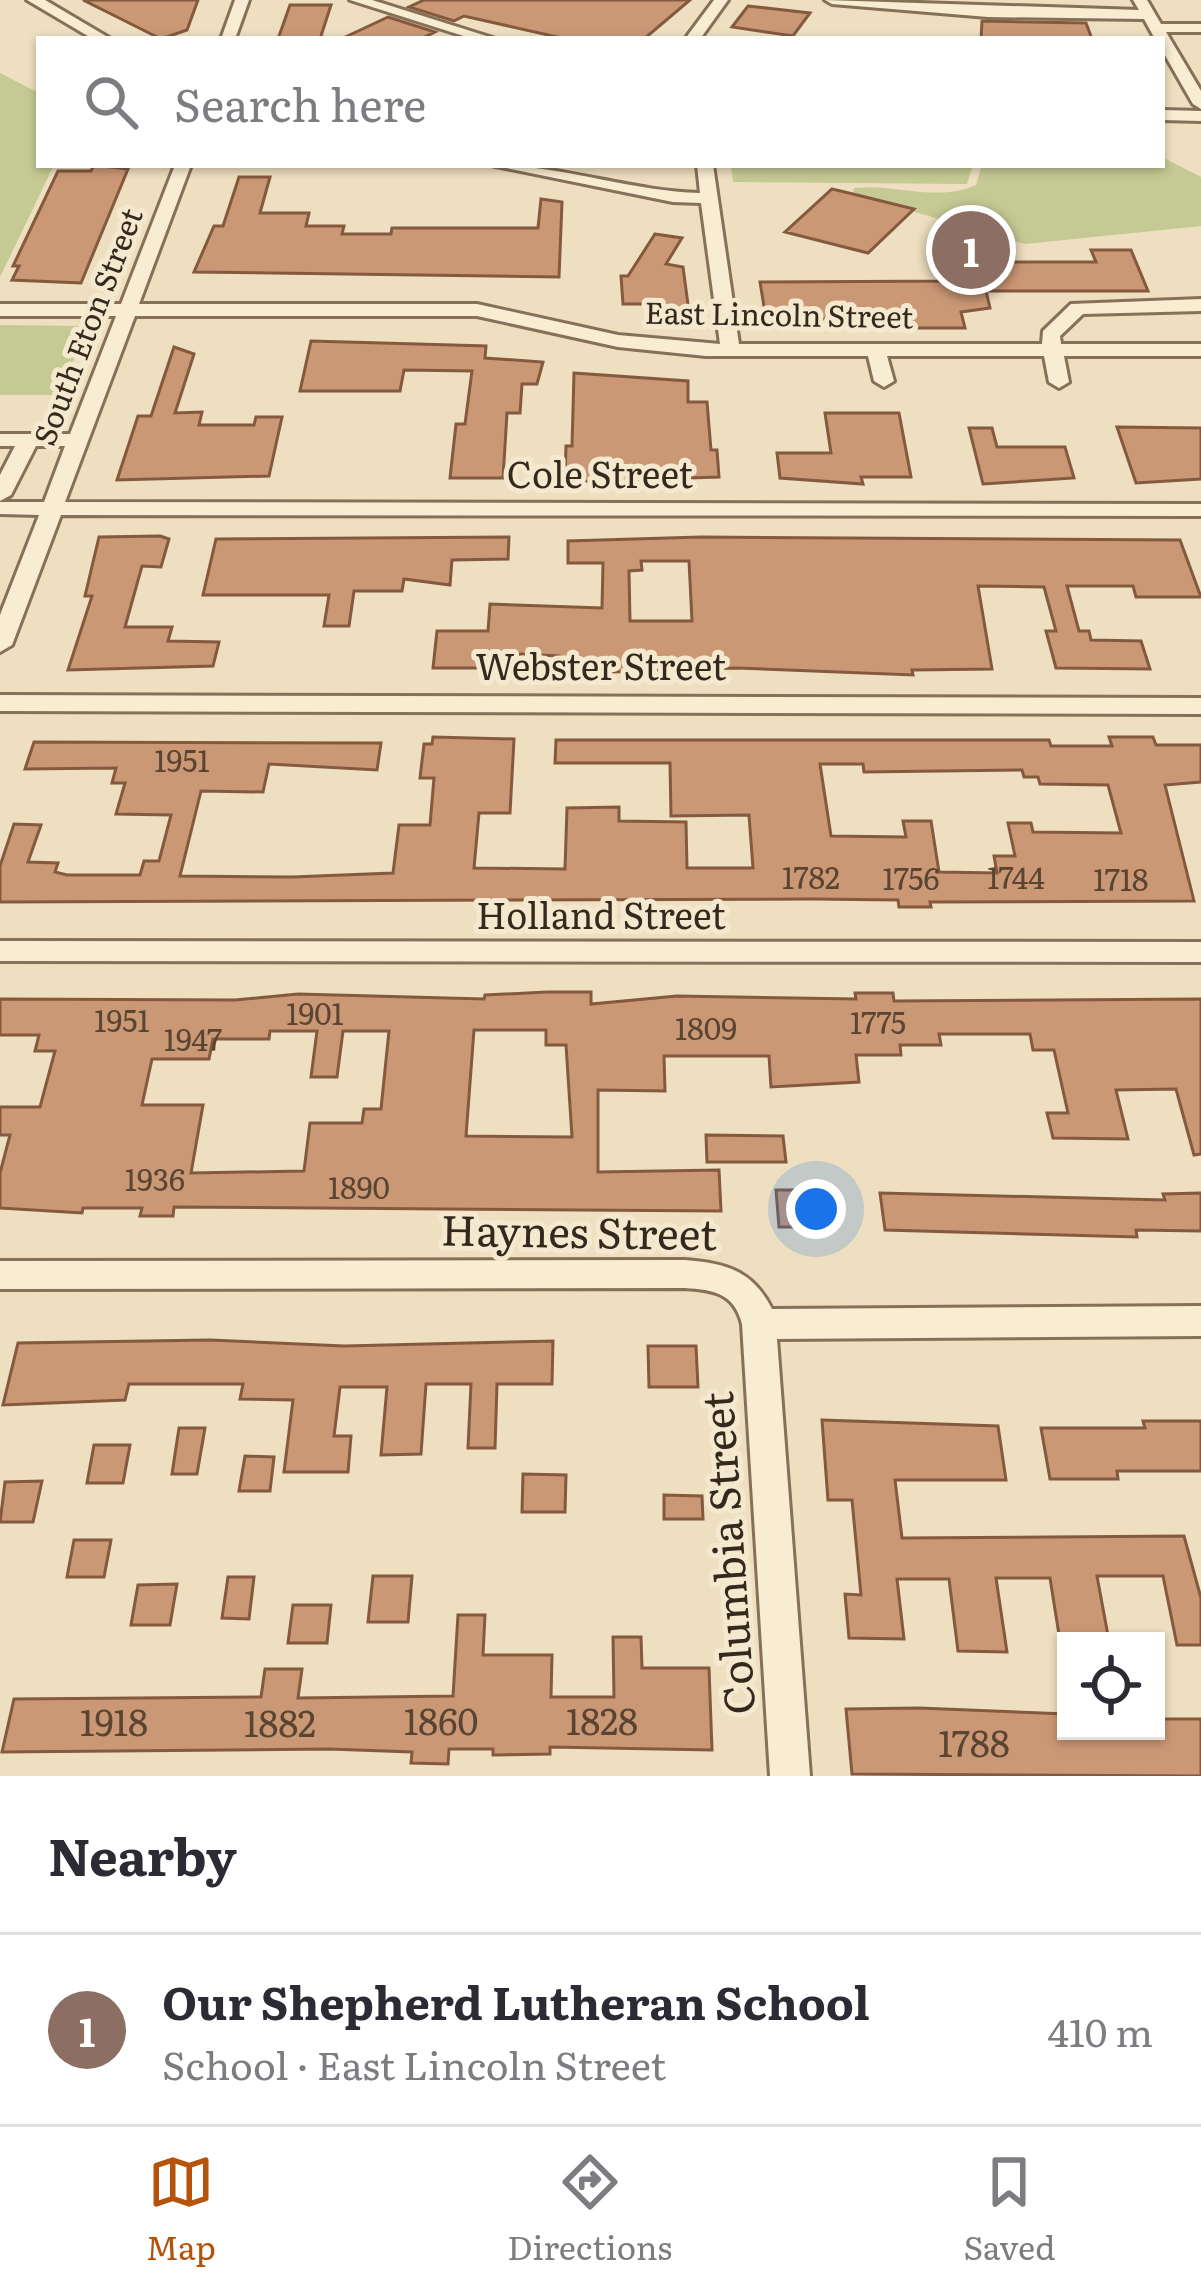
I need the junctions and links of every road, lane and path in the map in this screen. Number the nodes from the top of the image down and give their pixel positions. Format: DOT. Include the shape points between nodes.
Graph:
graph roads {
  1 [pos="34,0"];
  2 [pos="242,0"];
  3 [pos="357,0"];
  4 [pos="721,0"];
  5 [pos="832,0"];
  6 [pos="1148,14"];
  7 [pos="1201,28"];
  8 [pos="99,36"];
  9 [pos="228,36"];
  10 [pos="479,36"];
  11 [pos="694,36"];
  12 [pos="1165,43"];
  13 [pos="1201,104"];
  14 [pos="1165,115"];
  15 [pos="1201,116"];
  16 [pos="181,168"];
  17 [pos="515,168"];
  18 [pos="705,168"];
  19 [pos="710,198"];
  20 [pos="1201,305"];
  21 [pos="133,307"];
  22 [pos="0,310"];
  23 [pos="730,350"];
  24 [pos="876,350"];
  25 [pos="1048,350"];
  26 [pos="1201,350"];
  27 [pos="884,381"];
  28 [pos="1059,382"];
  29 [pos="0,440"];
  30 [pos="29,440"];
  31 [pos="78,440"];
  32 [pos="0,495"];
  33 [pos="51,507"];
  34 [pos="0,508"];
  35 [pos="1201,510"];
  36 [pos="0,645"];
  37 [pos="0,703"];
  38 [pos="1201,706"];
  39 [pos="0,951"];
  40 [pos="1201,952"];
  41 [pos="0,1275"];
  42 [pos="1201,1321"];
  43 [pos="759,1324"];
  44 [pos="790,1776"];
  1 -- 8 [label="street"];
  2 -- 9 [label="street"];
  3 -- 10 [label="street"];
  4 -- 11 [label="street"];
  5 -- 6 [label="street" via="988,13"];
  6 -- 7 [label="street"];
  12 -- 13 [label="street"];
  14 -- 15 [label="street"];
  16 -- 21 [label="street, South Eton Street"];
  17 -- 19 [label="street"];
  18 -- 19 [label="street"];
  19 -- 23 [label="street"];
  20 -- 25 [label="street" via="1078,308 1050,335"];
  21 -- 22 [label="street, East Lincoln Street"];
  21 -- 23 [label="street, East Lincoln Street" via="477,310 644,345"];
  21 -- 31 [label="street, South Eton Street"];
  23 -- 24 [label="street, East Lincoln Street"];
  24 -- 25 [label="street, East Lincoln Street"];
  24 -- 27 [label="street"];
  25 -- 26 [label="street, East Lincoln Street"];
  25 -- 28 [label="street"];
  29 -- 30 [label="street"];
  30 -- 31 [label="street"];
  30 -- 32 [label="street"];
  31 -- 33 [label="street, South Eton Street"];
  33 -- 34 [label="street, Cole Street"];
  33 -- 35 [label="street, Cole Street"];
  33 -- 36 [label="street, South Eton Street"];
  37 -- 38 [label="street, Webster Street"];
  39 -- 40 [label="street, Holland Street"];
  41 -- 43 [label="street, Haynes Street" via="707,1275 741,1285"];
  42 -- 43 [label="street"];
  43 -- 44 [label="street, Columbia Street"];
}
